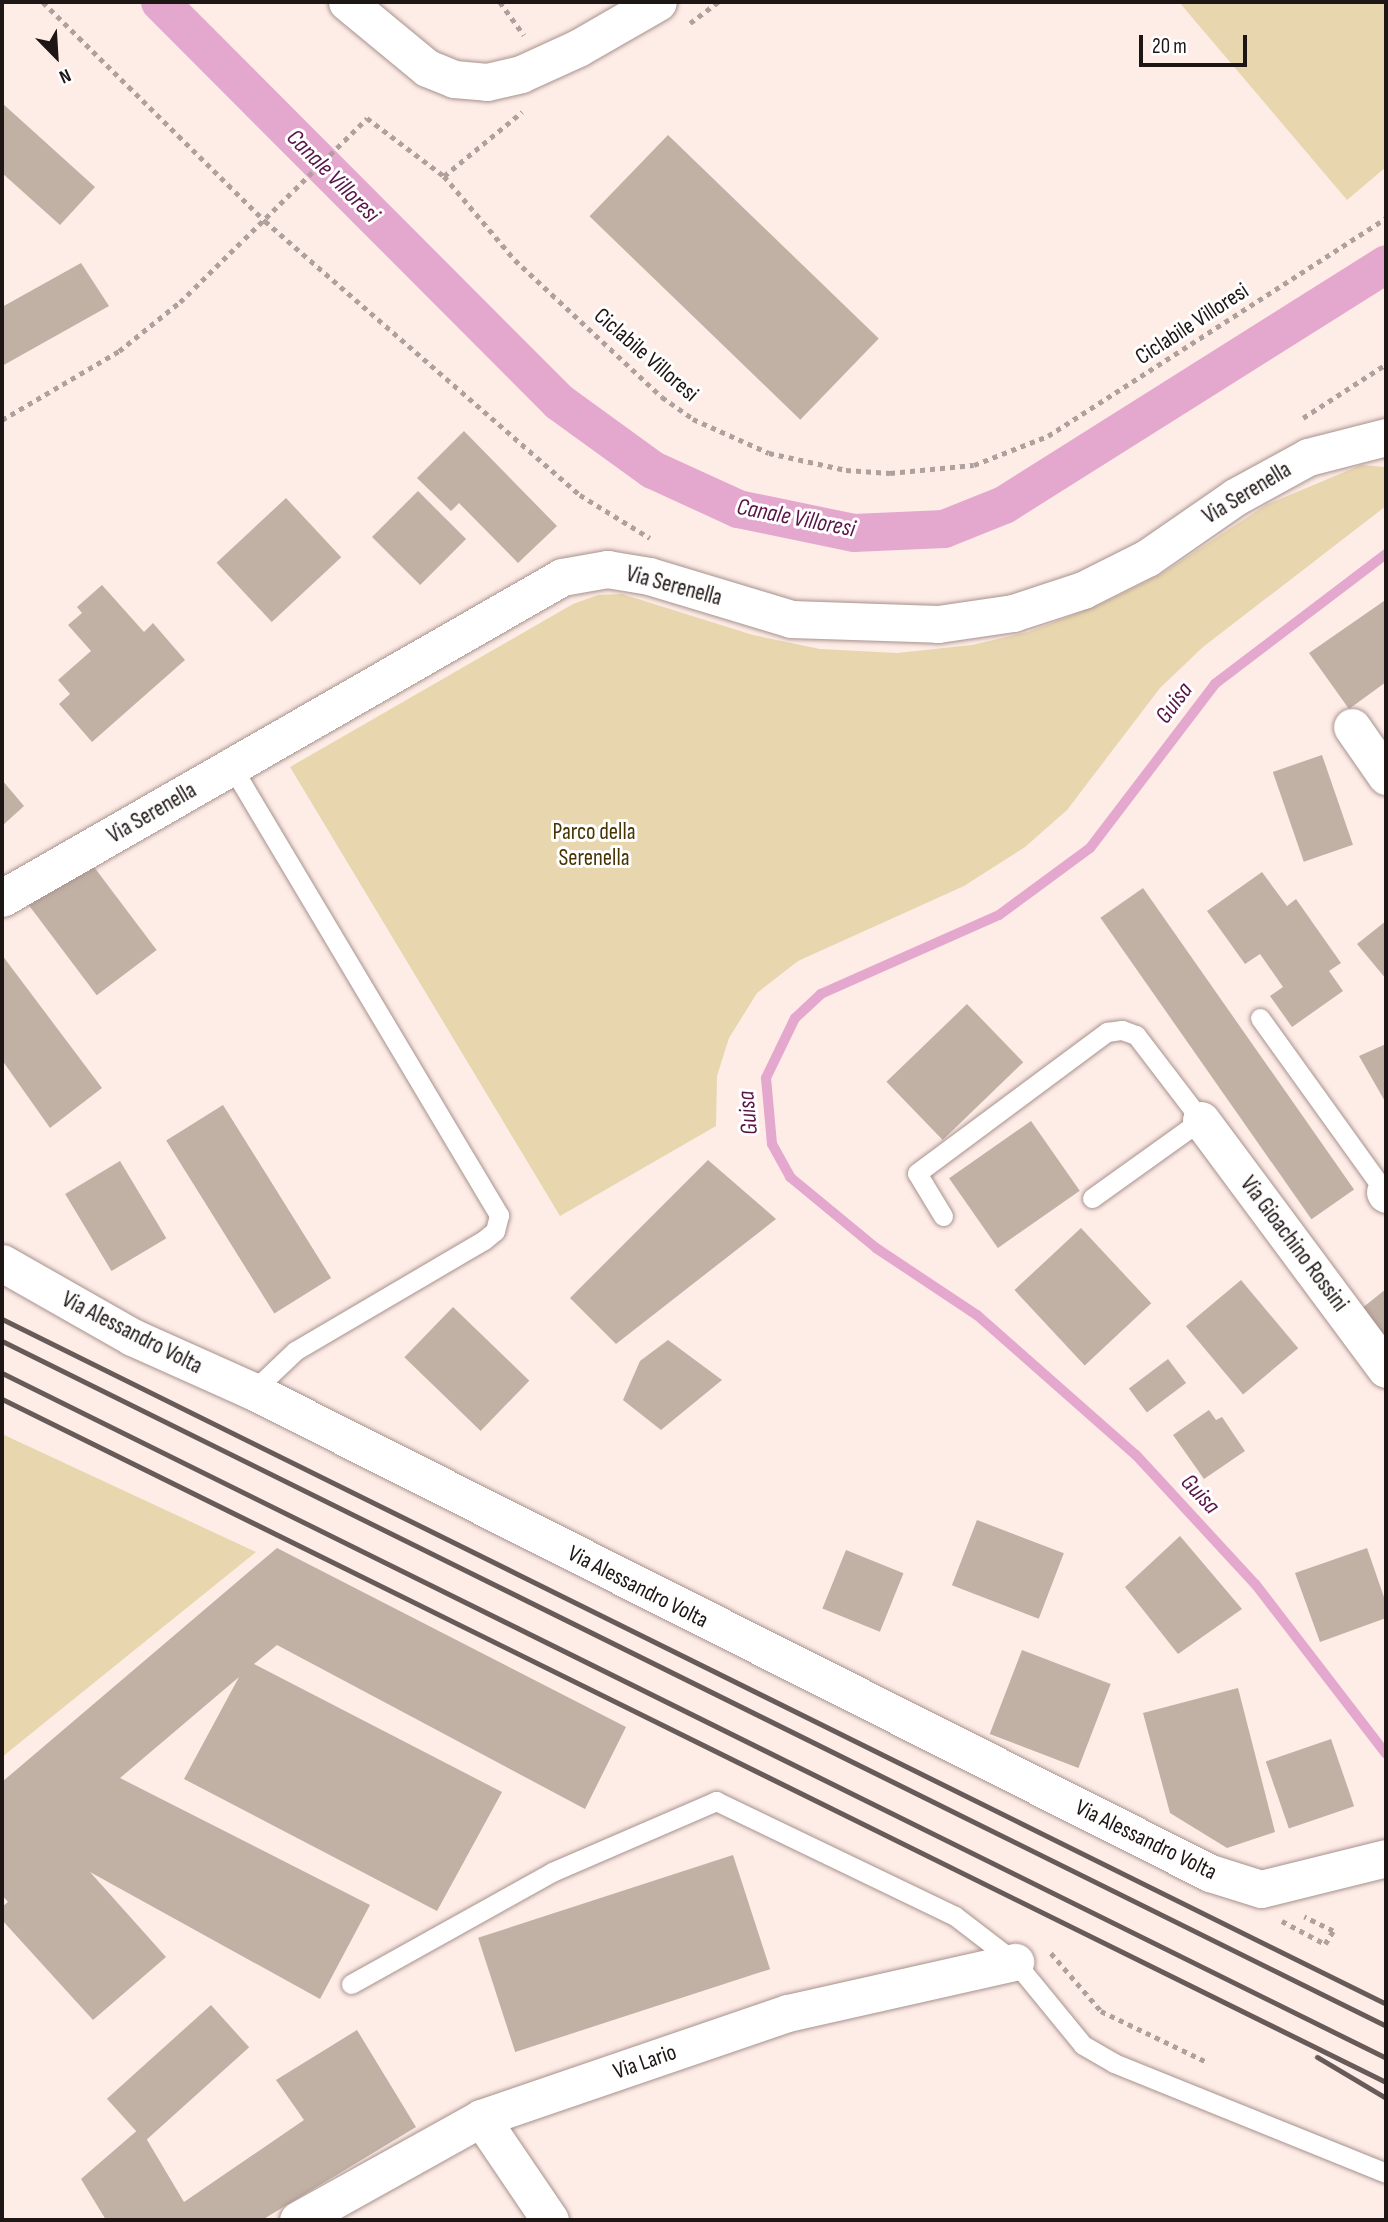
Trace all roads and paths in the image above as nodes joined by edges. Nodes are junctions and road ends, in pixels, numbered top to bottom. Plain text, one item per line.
1 (43, 2) edge
2 (347, 2) edge
3 (500, 2) edge
4 (658, 2) edge
5 (533, 47) dead end
6 (1386, 218) edge
7 (265, 220) junction
8 (1386, 364) edge
9 (2, 420) edge
10 (1294, 424) dead end
11 (1386, 438) edge
12 (660, 543) dead end
13 (1352, 727) dead end
14 (232, 767) junction
15 (1386, 776) edge
16 (2, 898) edge
17 (1260, 1018) dead end
18 (1201, 1120) junction
19 (1386, 1193) edge
20 (1092, 1198) dead end
21 (943, 1216) dead end
22 (2, 1262) edge
23 (1386, 1368) edge
24 (253, 1391) junction
25 (1386, 1858) edge
26 (1287, 1907) junction
27 (1015, 1962) junction
28 (351, 1984) dead end
29 (1101, 2011) dead end
30 (1209, 2063) dead end
31 (481, 2118) junction
32 (1386, 2173) edge
33 (298, 2220) edge
34 (550, 2220) edge

1 - 7 path
2 - 4 street
3 - 5 path
6 - 7 path, Ciclabile Villoresi
7 - 9 path, Ciclabile Villoresi
7 - 12 path
8 - 10 path
11 - 14 street, Via Serenella
13 - 15 street
14 - 16 street, Via Serenella
14 - 24 lane
17 - 19 lane
18 - 20 lane
18 - 21 lane
18 - 23 street, Via Gioachino Rossini
22 - 24 street, Via Alessandro Volta
24 - 26 street, Via Alessandro Volta
25 - 26 street, Via Alessandro Volta
26 - 26 path
27 - 28 lane
27 - 31 street, Via Lario
27 - 32 lane
29 - 30 path
31 - 33 street, Via Lario
31 - 34 street

